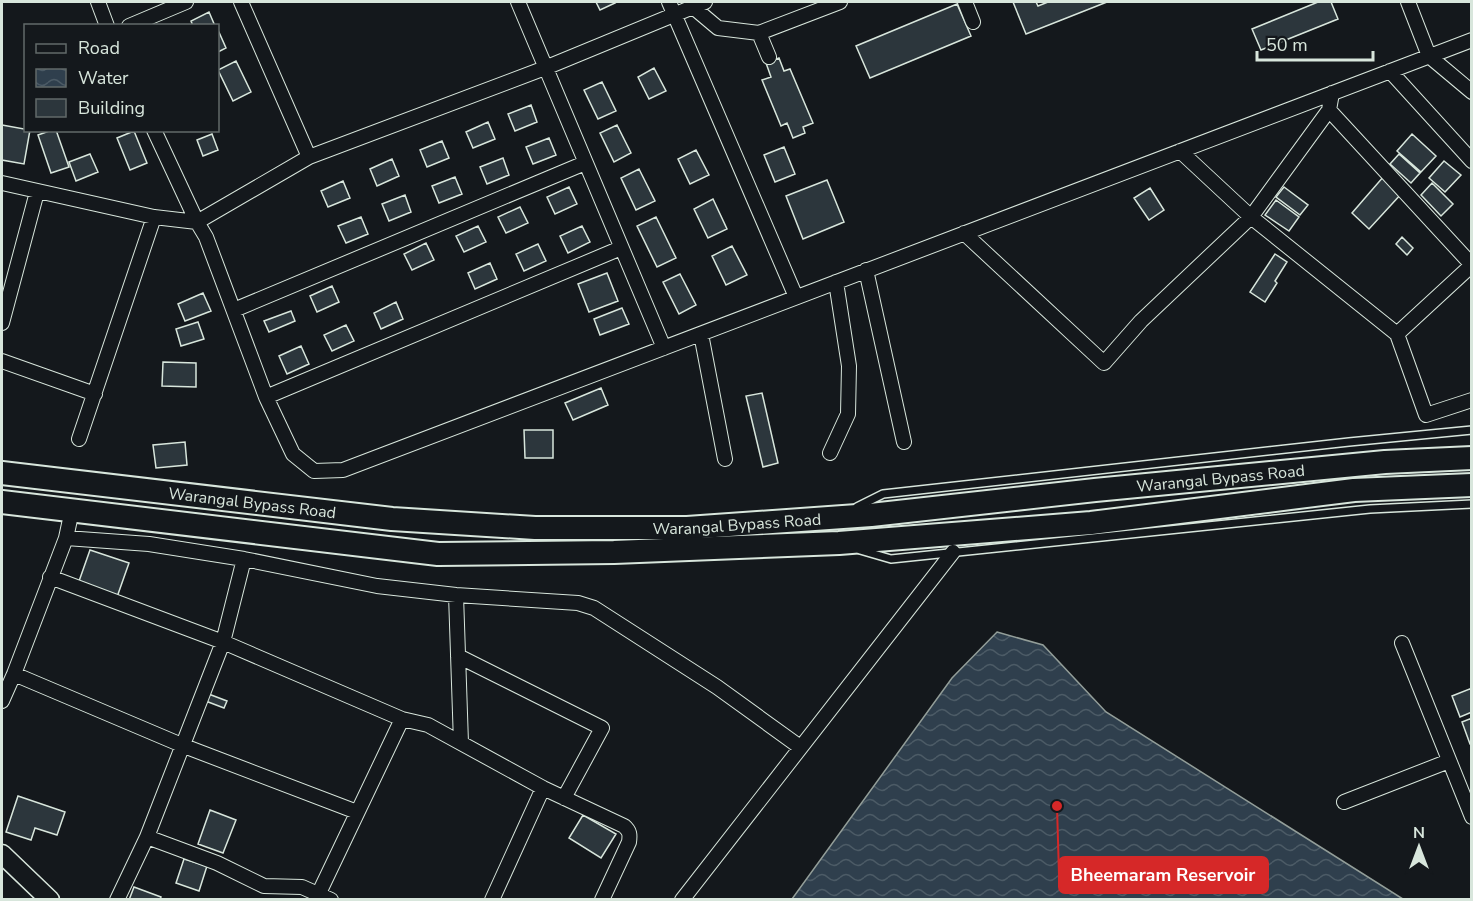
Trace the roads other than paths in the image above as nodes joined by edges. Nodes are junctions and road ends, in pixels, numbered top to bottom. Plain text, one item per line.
1 (98, 2) edge
2 (186, 2) edge
3 (242, 2) edge
4 (518, 2) edge
5 (669, 2) edge
6 (840, 2) edge
7 (965, 2) edge
8 (1408, 2) edge
9 (699, 4) edge
10 (674, 15) junction
11 (973, 22) dead end
12 (106, 24) edge
13 (134, 24) edge
14 (759, 33) junction
15 (1472, 40) edge
16 (1429, 56) junction
17 (769, 57) dead end
18 (545, 68) junction
19 (1390, 71) junction
20 (1472, 92) edge
21 (1332, 93) junction
22 (1329, 110) junction
23 (155, 132) edge
24 (1179, 151) junction
25 (309, 157) junction
26 (1472, 160) edge
27 (585, 163) junction
28 (2, 183) edge
29 (37, 192) junction
30 (154, 217) junction
31 (1251, 217) junction
32 (196, 222) junction
33 (964, 233) junction
34 (621, 248) junction
35 (1471, 265) edge
36 (866, 270) junction
37 (836, 282) junction
38 (796, 297) junction
39 (234, 310) junction
40 (2, 323) edge
41 (701, 334) junction
42 (1397, 334) junction
43 (664, 348) junction
44 (2, 361) edge
45 (95, 394) junction
46 (266, 397) junction
47 (1472, 400) edge
48 (1472, 430) edge
49 (79, 439) dead end
50 (904, 442) dead end
51 (830, 453) dead end
52 (1472, 458) edge
53 (725, 459) dead end
54 (2, 473) edge
55 (1472, 484) edge
56 (2, 502) edge
57 (1472, 504) edge
58 (72, 510) junction
59 (835, 518) junction
60 (66, 538) junction
61 (839, 543) junction
62 (953, 552) junction
63 (244, 558) junction
64 (50, 577) junction
65 (456, 595) junction
66 (223, 642) junction
67 (1402, 643) dead end
68 (458, 656) junction
69 (14, 674) junction
70 (2, 701) edge
71 (402, 719) junction
72 (460, 743) junction
73 (184, 746) junction
74 (801, 747) junction
75 (1449, 761) junction
76 (543, 788) junction
77 (564, 798) junction
78 (1344, 802) dead end
79 (357, 812) junction
80 (1472, 818) edge
81 (147, 837) junction
82 (2, 857) edge
83 (262, 893) edge
84 (41, 896) edge
85 (325, 896) edge
86 (117, 900) edge
87 (492, 900) edge
88 (602, 900) edge
89 (682, 900) edge

1 - 12 street
2 - 13 street
3 - 25 street
4 - 18 street
5 - 10 street
6 - 14 street
7 - 11 street
8 - 16 street
9 - 10 street
9 - 14 street
10 - 18 street
10 - 38 street
14 - 17 street
15 - 16 street
16 - 19 street
16 - 20 street
18 - 25 street
18 - 27 street
19 - 21 street
19 - 26 street
21 - 22 street
21 - 24 street
22 - 31 street
22 - 35 street
23 - 32 street
24 - 31 street
24 - 33 street
25 - 32 street
27 - 34 street
27 - 39 street
28 - 29 street
29 - 30 street
29 - 40 street
30 - 32 street
30 - 45 street
31 - 33 street
31 - 42 street
32 - 39 street
33 - 36 street
34 - 43 street
34 - 46 street
35 - 42 street
36 - 37 street
36 - 50 street
37 - 38 street
37 - 51 street
38 - 41 street
39 - 46 street
41 - 43 street
41 - 53 street
42 - 47 street
43 - 46 street
44 - 45 street
45 - 49 street
48 - 59 lane
52 - 59 highway, Warangal Bypass Road
54 - 59 highway, Warangal Bypass Road
55 - 61 highway, Warangal Bypass Road
56 - 58 highway, Warangal Bypass Road
57 - 62 lane
58 - 60 street
58 - 61 highway, Warangal Bypass Road
60 - 63 street
60 - 64 street
61 - 62 lane
62 - 74 street
63 - 65 street
63 - 66 street
64 - 66 street
64 - 69 street
65 - 68 street
65 - 74 street
66 - 71 street
66 - 73 street
67 - 75 street
68 - 72 street
68 - 77 street
69 - 70 street
69 - 73 street
71 - 72 street
71 - 79 street
72 - 76 street
73 - 79 street
73 - 81 street
74 - 89 street
75 - 78 street
75 - 80 street
76 - 77 street
76 - 87 street
77 - 88 street
79 - 85 street
81 - 83 street
81 - 86 street
82 - 84 street
83 - 85 street

